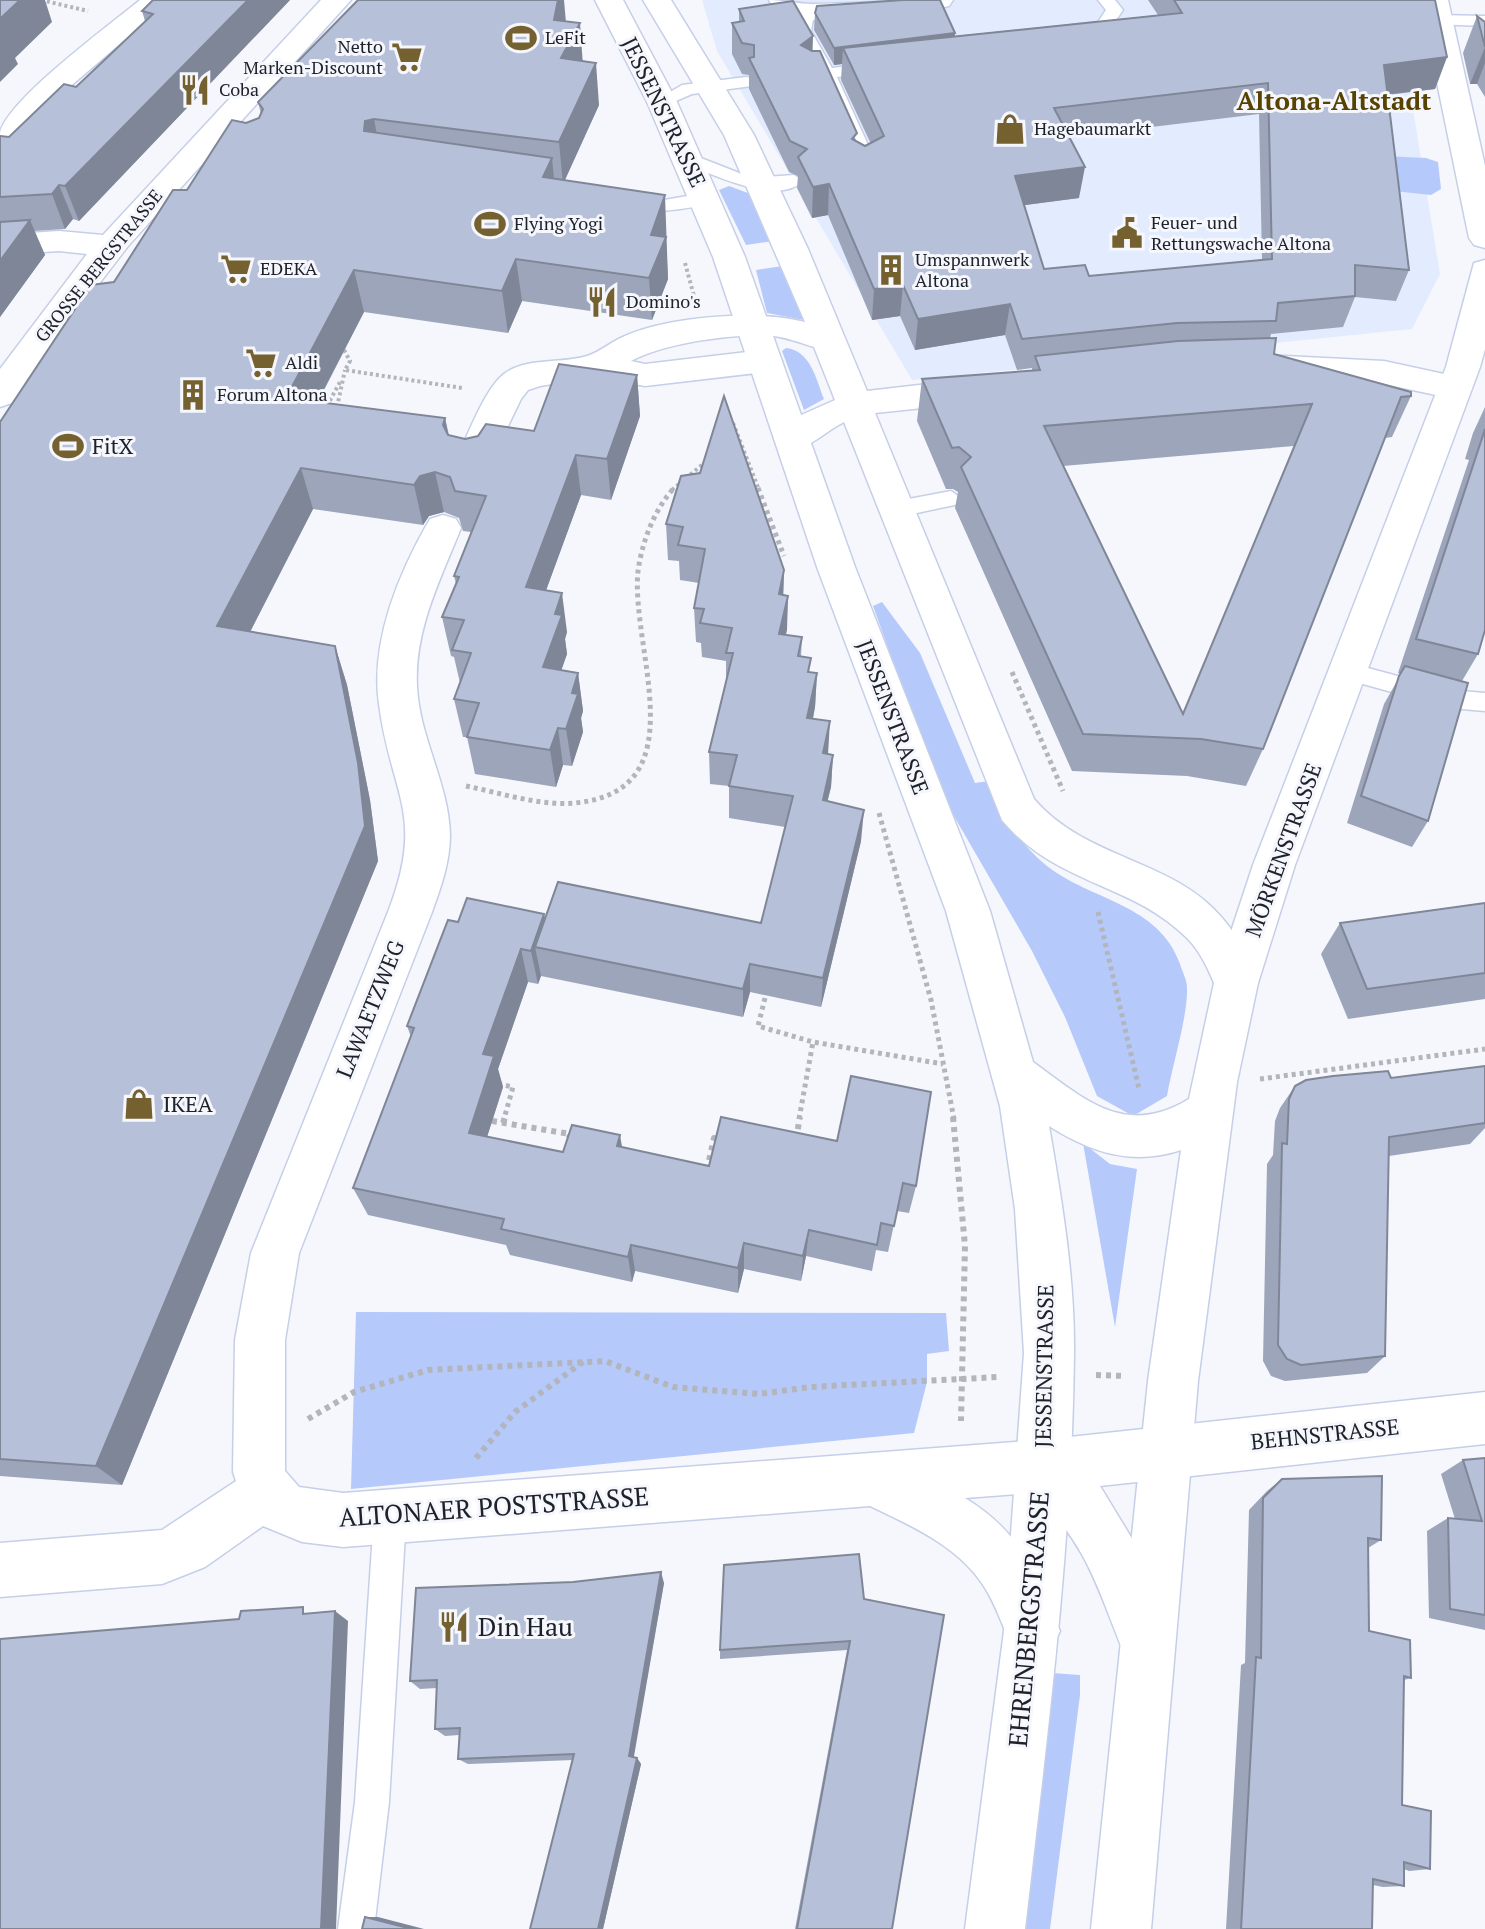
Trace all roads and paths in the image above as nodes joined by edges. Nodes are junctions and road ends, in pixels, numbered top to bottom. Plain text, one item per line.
1 (157, 0) edge
2 (337, 0) edge
3 (609, 0) edge
4 (657, 0) edge
5 (939, 0) edge
6 (1106, 0) edge
7 (791, 6) edge
8 (1436, 10) edge
9 (1485, 21) edge
10 (1060, 31) edge
11 (901, 65) edge
12 (820, 74) junction
13 (746, 82) edge
14 (711, 85) junction
15 (662, 102) junction
16 (10, 126) edge
17 (0, 155) edge
18 (688, 158) junction
19 (866, 170) edge
20 (1478, 173) edge
21 (794, 181) edge
22 (763, 186) junction
23 (705, 199) junction
24 (617, 200) edge
25 (664, 206) junction
26 (1485, 238) edge
27 (0, 245) edge
28 (111, 246) junction
29 (1485, 270) edge
30 (62, 305) junction
31 (102, 312) edge
32 (753, 325) junction
33 (702, 330) junction
34 (828, 339) junction
35 (344, 350) edge
36 (765, 361) junction
37 (1227, 365) edge
38 (595, 366) junction
39 (712, 369) junction
40 (345, 370) junction
41 (340, 382) junction
42 (1012, 387) edge
43 (1455, 387) junction
44 (0, 395) edge
45 (506, 395) junction
46 (856, 405) junction
47 (337, 407) edge
48 (321, 417) edge
49 (792, 439) junction
50 (744, 450) junction
51 (734, 453) edge
52 (723, 455) edge
53 (472, 465) edge
54 (951, 499) edge
55 (898, 509) junction
56 (443, 528) edge
57 (789, 570) dead end
58 (1349, 672) junction
59 (1485, 702) edge
60 (424, 807) junction
61 (878, 809) dead end
62 (1236, 983) junction
63 (765, 998) edge
64 (813, 1042) junction
65 (1485, 1049) edge
66 (943, 1064) junction
67 (1015, 1075) junction
68 (493, 1083) edge
69 (1211, 1097) junction
70 (492, 1121) edge
71 (503, 1123) junction
72 (727, 1141) edge
73 (568, 1143) edge
74 (793, 1153) edge
75 (692, 1170) edge
76 (585, 1361) junction
77 (1048, 1373) junction
78 (964, 1379) junction
79 (1485, 1418) edge
80 (1165, 1451) junction
81 (1042, 1466) junction
82 (468, 1467) dead end
83 (262, 1470) junction
84 (958, 1472) junction
85 (872, 1478) junction
86 (390, 1517) junction
87 (0, 1570) edge
88 (1032, 1631) junction
89 (1146, 1640) junction
90 (356, 1929) edge
91 (995, 1929) edge
92 (1121, 1929) edge

1 - 16 street
2 - 28 street, GROSSE BERGSTRASSE
3 - 15 street, JESSENSTRASSE
4 - 14 street, JESSENSTRASSE
5 - 7 street
6 - 10 lane
7 - 12 lane
8 - 9 lane
8 - 20 street
11 - 12 lane
12 - 19 lane
13 - 14 lane
14 - 15 lane
14 - 22 street, JESSENSTRASSE
15 - 18 street, JESSENSTRASSE
16 - 17 street
18 - 22 lane
18 - 23 street, JESSENSTRASSE
20 - 26 street
21 - 22 lane
22 - 34 street, JESSENSTRASSE
23 - 25 lane
23 - 32 street, JESSENSTRASSE
24 - 25 lane
25 - 33 path
27 - 28 street
28 - 30 street, GROSSE BERGSTRASSE
29 - 43 street, MÖRKENSTRASSE
30 - 31 street
30 - 44 street, GROSSE BERGSTRASSE
32 - 33 street
32 - 34 street
32 - 36 street, JESSENSTRASSE
33 - 38 street
34 - 46 street, JESSENSTRASSE
35 - 40 path
36 - 39 street
36 - 49 street, JESSENSTRASSE
37 - 43 street
38 - 39 street
38 - 45 street
39 - 50 path
40 - 41 path
40 - 45 path
41 - 47 path
41 - 48 path
42 - 46 street
43 - 58 street, MÖRKENSTRASSE
45 - 53 street
46 - 49 street
46 - 55 street, JESSENSTRASSE
49 - 67 street, JESSENSTRASSE
50 - 51 path
50 - 57 path
52 - 60 path
54 - 55 lane
55 - 62 street, JESSENSTRASSE
56 - 60 street, LAWAETZWEG
58 - 59 lane
58 - 62 street, MÖRKENSTRASSE
60 - 83 street, LAWAETZWEG
61 - 66 path
62 - 69 street, MÖRKENSTRASSE
63 - 64 path
64 - 66 path
64 - 74 path
65 - 69 path
66 - 78 path
67 - 69 street
67 - 77 street, JESSENSTRASSE
68 - 71 path
69 - 80 street, MÖRKENSTRASSE
70 - 71 path
71 - 73 path
72 - 75 path
76 - 78 path
76 - 82 path
76 - 83 path
77 - 78 path
77 - 81 street, JESSENSTRASSE
78 - 84 path
79 - 80 street, BEHNSTRASSE
80 - 81 street, BEHNSTRASSE
80 - 89 street, EHRENBERGSTRASSE
81 - 84 street, ALTONAER POSTSTRASSE
81 - 88 street, EHRENBERGSTRASSE
81 - 89 street, EHRENBERGSTRASSE
83 - 86 street, ALTONAER POSTSTRASSE
83 - 87 street
84 - 85 street, ALTONAER POSTSTRASSE
85 - 86 street, ALTONAER POSTSTRASSE
85 - 88 street
86 - 90 lane
88 - 91 street, EHRENBERGSTRASSE
89 - 92 street, EHRENBERGSTRASSE

